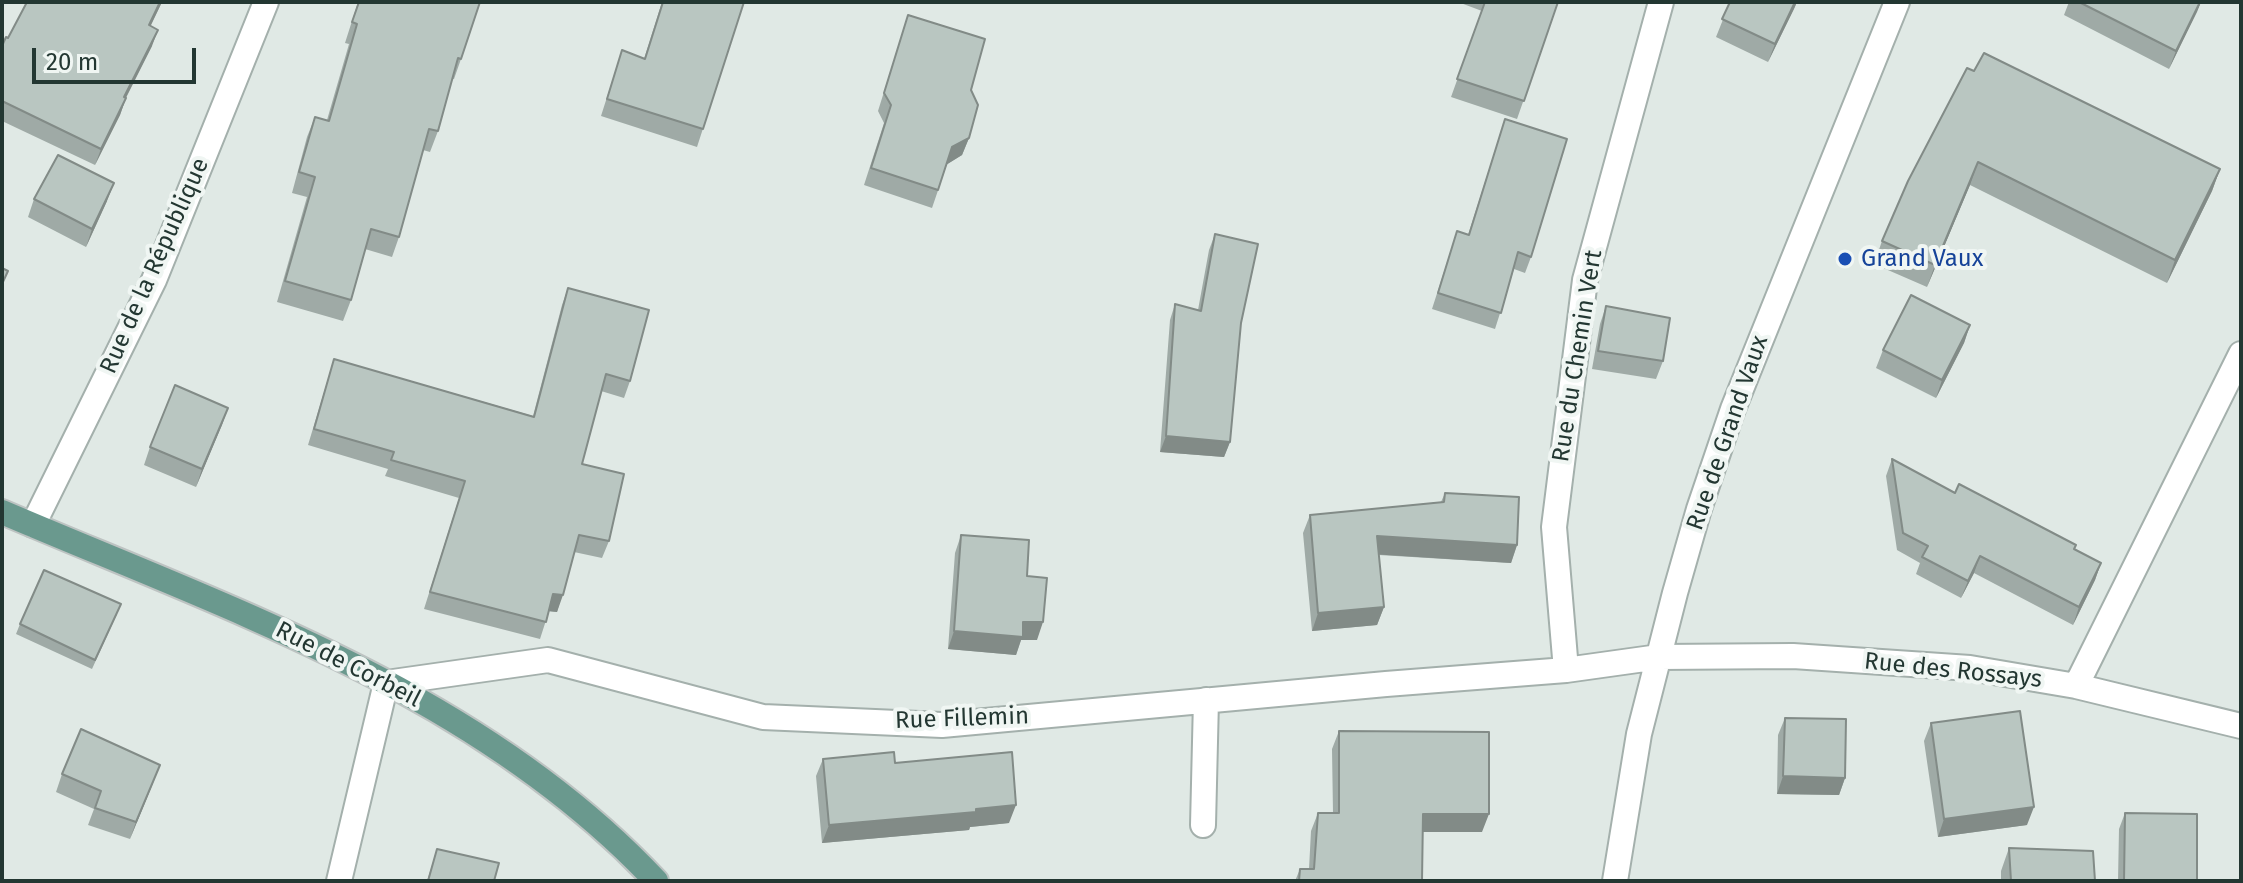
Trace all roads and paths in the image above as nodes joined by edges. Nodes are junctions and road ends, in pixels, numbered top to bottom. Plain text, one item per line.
1 (266, 2) edge
2 (1661, 2) edge
3 (1897, 2) edge
4 (2241, 354) edge
5 (2, 512) edge
6 (33, 525) junction
7 (1659, 657) junction
8 (1555, 671) junction
9 (386, 683) junction
10 (2076, 686) junction
11 (1206, 700) junction
12 (2241, 726) edge
13 (1203, 825) dead end
14 (339, 881) edge
15 (656, 881) edge
16 (1615, 881) edge

1 - 6 street, Rue de la République
2 - 8 street, Rue du Chemin Vert
3 - 7 street, Rue de Grand Vaux
4 - 10 street
5 - 6 main road, Rue de Corbeil
6 - 9 main road, Rue de Corbeil
7 - 8 street, Rue des Rossays
7 - 10 street, Rue des Rossays
7 - 16 street, Rue de Grand Vaux
8 - 11 street, Rue Fillemin
9 - 11 street, Rue Fillemin
9 - 14 street
9 - 15 main road, Rue de Corbeil
10 - 12 street, Rue des Rossays
11 - 13 street

